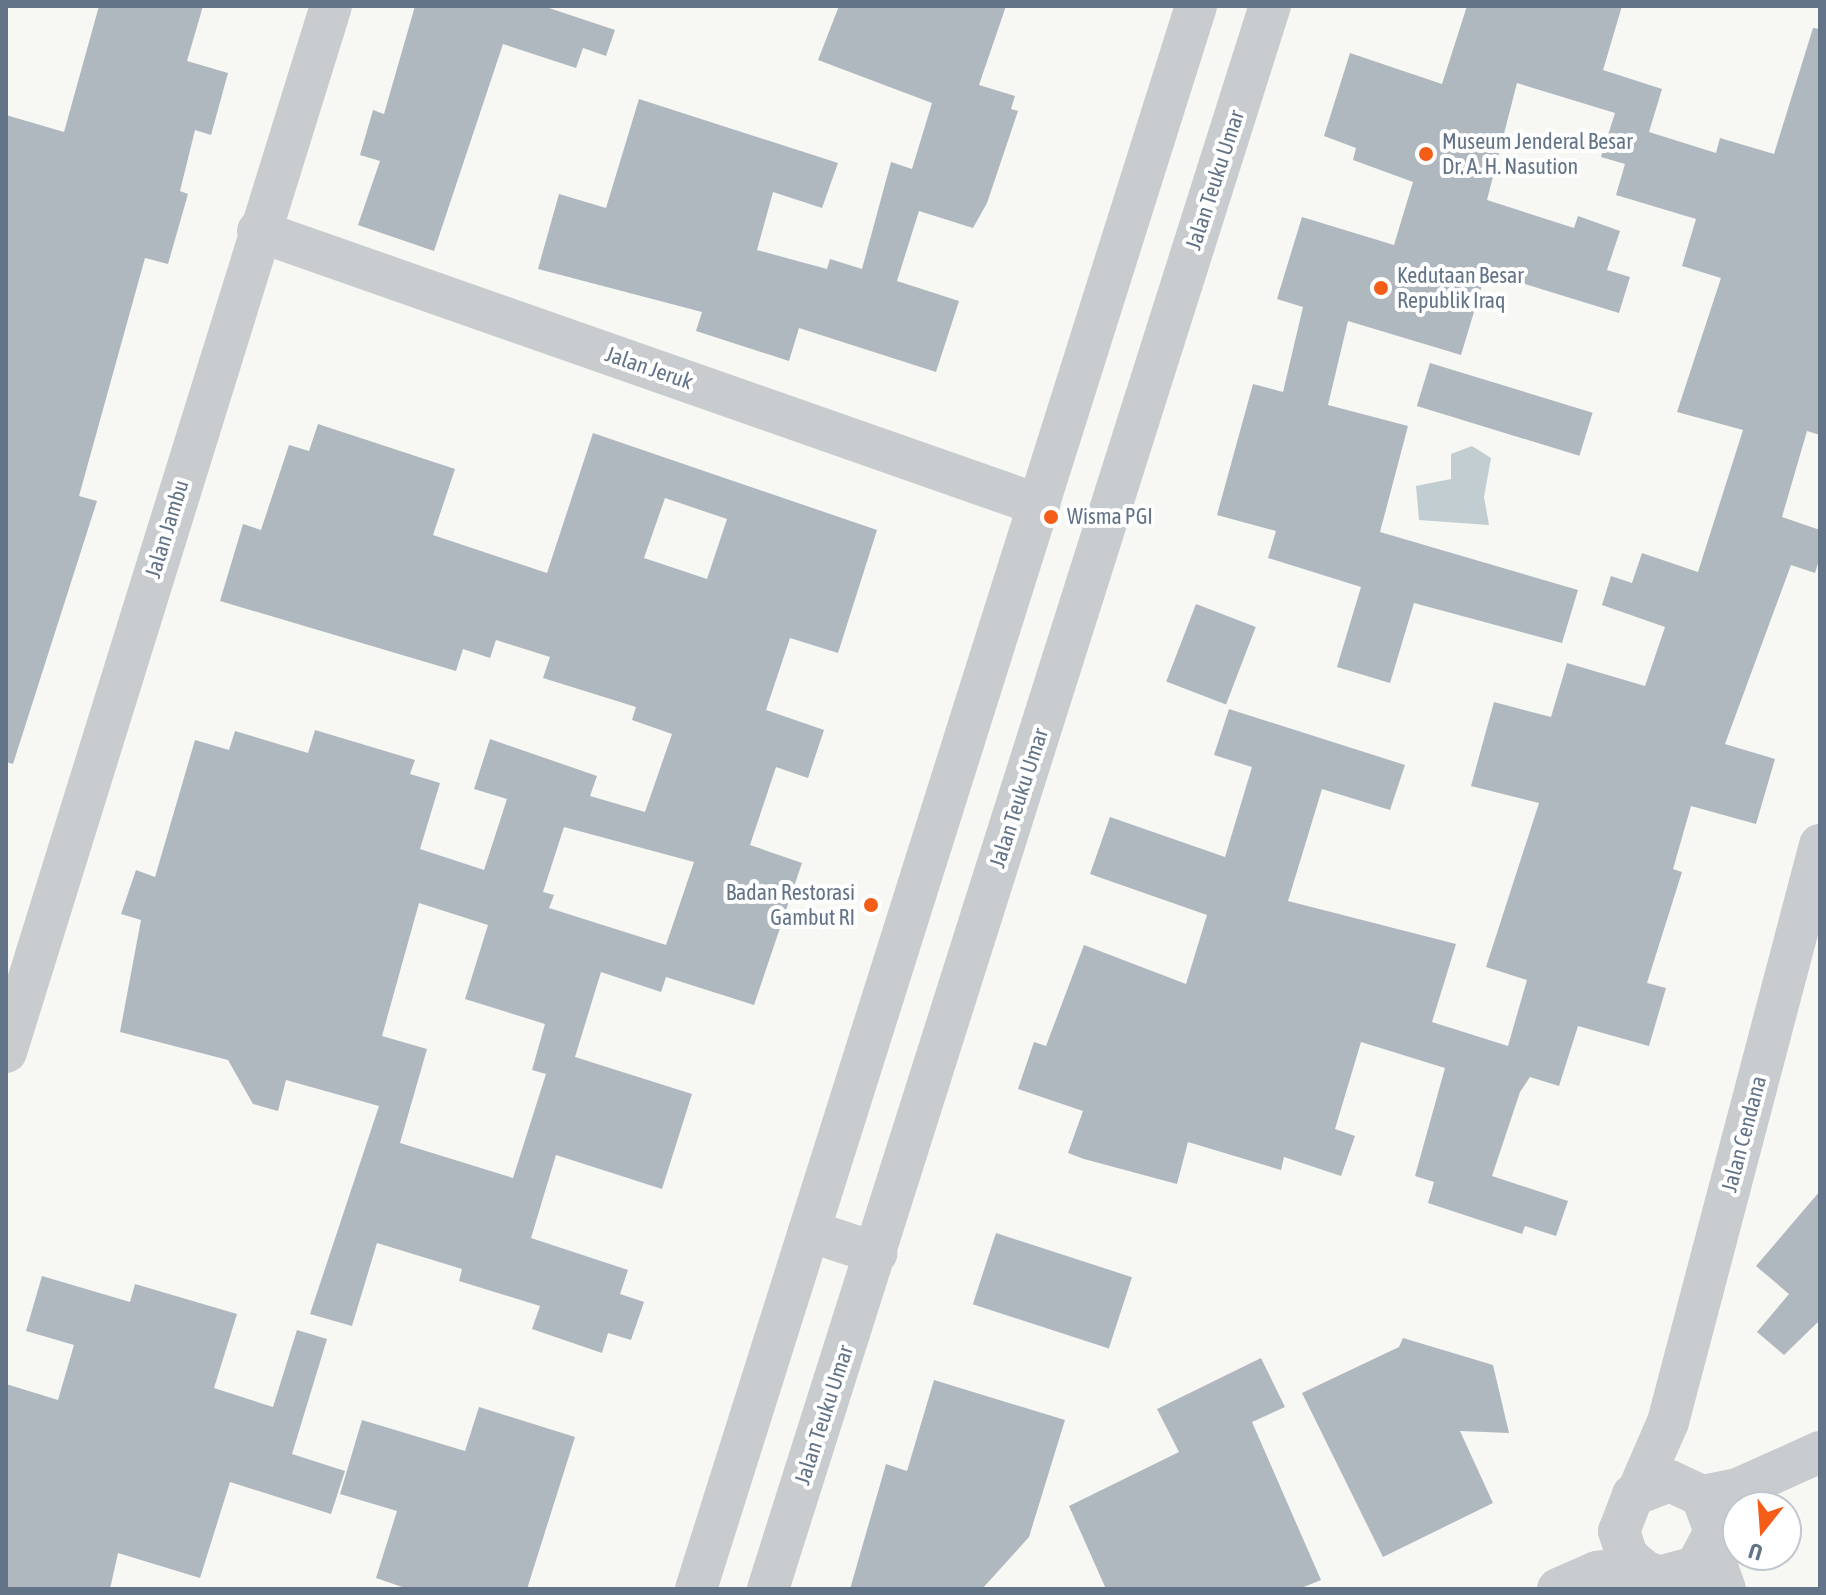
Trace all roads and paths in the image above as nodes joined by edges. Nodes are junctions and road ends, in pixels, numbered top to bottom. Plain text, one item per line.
1 (331, 6) edge
2 (1196, 6) edge
3 (1270, 6) edge
4 (258, 231) junction
5 (1039, 505) junction
6 (1014, 584) junction
7 (1080, 604) junction
8 (1820, 845) edge
9 (6, 1052) edge
10 (809, 1231) junction
11 (876, 1253) junction
12 (1668, 1422) junction
13 (1804, 1460) edge
14 (1638, 1491) junction
15 (1703, 1516) junction
16 (1619, 1531) junction
17 (1665, 1577) edge
18 (1564, 1586) edge
19 (696, 1589) edge
20 (768, 1589) edge
21 (1725, 1589) edge

1 - 4 street, Jalan Jambu
2 - 5 street
3 - 7 street, Jalan Teuku Umar
4 - 5 street, Jalan Jeruk
4 - 9 street, Jalan Jambu
5 - 6 street
6 - 7 street
6 - 10 street
7 - 11 street, Jalan Teuku Umar
8 - 12 street, Jalan Cendana
10 - 11 street
10 - 19 street
11 - 20 street, Jalan Teuku Umar
12 - 14 street, Jalan Cendana
12 - 15 street, Jalan Cendana
13 - 15 street
14 - 15 street
14 - 16 street
15 - 17 street
15 - 21 street, Jalan Cendana
16 - 17 street
16 - 18 street
17 - 18 street

